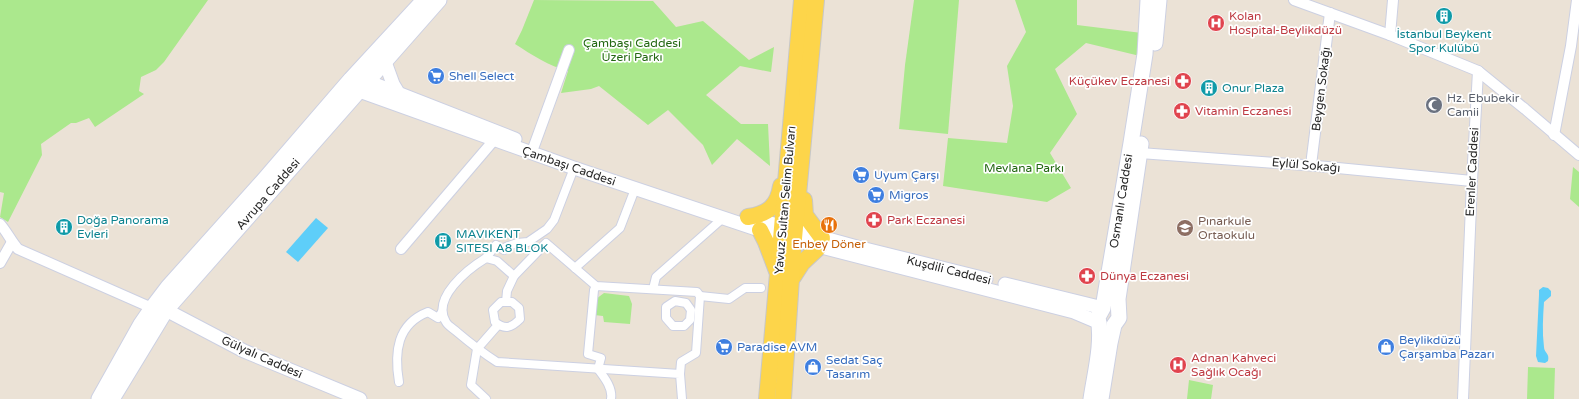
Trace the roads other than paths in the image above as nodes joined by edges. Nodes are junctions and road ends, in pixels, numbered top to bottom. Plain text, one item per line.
1 (424, 0) edge
2 (439, 0) edge
3 (802, 0) edge
4 (816, 0) edge
5 (1148, 0) edge
6 (1159, 0) edge
7 (1294, 0) edge
8 (1393, 0) edge
9 (1577, 0) edge
10 (1330, 13) junction
11 (1390, 35) junction
12 (1571, 46) junction
13 (569, 50) dead end
14 (1579, 55) edge
15 (384, 62) junction
16 (1478, 71) junction
17 (359, 84) junction
18 (400, 94) junction
19 (1554, 135) junction
20 (494, 140) junction
21 (534, 146) junction
22 (1140, 153) junction
23 (1579, 155) edge
24 (1311, 165) junction
25 (574, 168) junction
26 (793, 175) junction
27 (1472, 182) junction
28 (635, 189) junction
29 (748, 217) junction
30 (723, 218) junction
31 (0, 224) edge
32 (760, 230) junction
33 (789, 233) junction
34 (12, 242) junction
35 (821, 242) junction
36 (401, 249) dead end
37 (486, 258) junction
38 (884, 259) junction
39 (0, 263) edge
40 (575, 268) junction
41 (514, 276) junction
42 (785, 278) junction
43 (596, 286) junction
44 (761, 288) dead end
45 (653, 289) junction
46 (680, 292) junction
47 (700, 296) junction
48 (680, 301) dead end
49 (506, 302) junction
50 (1103, 308) junction
51 (159, 309) junction
52 (442, 312) junction
53 (1111, 320) junction
54 (498, 325) junction
55 (477, 349) junction
56 (598, 369) junction
57 (680, 374) junction
58 (399, 382) dead end
59 (99, 399) edge
60 (112, 399) edge
61 (360, 399) edge
62 (486, 399) edge
63 (611, 399) edge
64 (682, 399) edge
65 (767, 399) edge
66 (783, 399) edge
67 (1090, 399) edge
68 (1101, 399) edge
69 (1463, 399) edge

1 - 17 main road, Avrupa Caddesi
2 - 15 main road, Avrupa Caddesi
3 - 26 main road, Yavuz Sultan Selim Bulvarı
4 - 26 main road, Yavuz Sultan Selim Bulvarı
5 - 50 main road, Osmanlı Caddesi
6 - 22 main road, Osmanlı Caddesi
7 - 10 street
8 - 11 street
9 - 12 street
10 - 11 street
10 - 24 street, Beygen Sokağı
11 - 16 street
12 - 14 street
12 - 19 street
13 - 21 street
15 - 17 main road, Avrupa Caddesi
15 - 18 street
16 - 19 street
16 - 27 street, Erenler Caddesi
17 - 18 street, Çambaşı Caddesi
17 - 20 street, Çambaşı Caddesi
17 - 51 main road, Avrupa Caddesi
18 - 21 street, Çambaşı Caddesi
19 - 23 street
20 - 25 street, Çambaşı Caddesi
20 - 36 street
21 - 29 street, Çambaşı Caddesi
22 - 24 street, Eylül Sokağı
22 - 53 main road, Osmanlı Caddesi
24 - 27 street, Eylül Sokağı
25 - 28 street, Çambaşı Caddesi
25 - 37 street
26 - 29 main road
26 - 33 main road, Yavuz Sultan Selim Bulvarı
26 - 35 main road
27 - 69 street, Erenler Caddesi
28 - 30 street, Çambaşı Caddesi
28 - 40 street
29 - 33 street, Çambaşı Caddesi
30 - 32 street, Çambaşı Caddesi
30 - 45 street
31 - 34 street
32 - 33 street, Çambaşı Caddesi
32 - 42 main road
33 - 35 street, Kuşdili Caddesi
33 - 42 main road, Yavuz Sultan Selim Bulvarı
34 - 39 street
34 - 51 street
35 - 38 street, Kuşdili Caddesi
35 - 42 main road
37 - 41 street
37 - 52 street
38 - 50 street, Kuşdili Caddesi
38 - 53 street, Kuşdili Caddesi
40 - 41 street
40 - 43 street
41 - 49 street
42 - 65 main road, Yavuz Sultan Selim Bulvarı
42 - 66 main road, Yavuz Sultan Selim Bulvarı
43 - 45 street
43 - 56 street
44 - 47 street
45 - 46 street
46 - 47 street
46 - 48 street
47 - 57 street
49 - 54 street
49 - 54 street
50 - 53 main road
51 - 59 main road, Avrupa Caddesi
51 - 60 main road, Avrupa Caddesi
51 - 61 street, Gülyalı Caddesi
52 - 55 street
52 - 58 street
53 - 67 main road, Osmanlı Caddesi
53 - 68 main road, Osmanlı Caddesi
54 - 55 street
55 - 56 street
55 - 62 street
56 - 57 street
56 - 63 street
57 - 64 street

